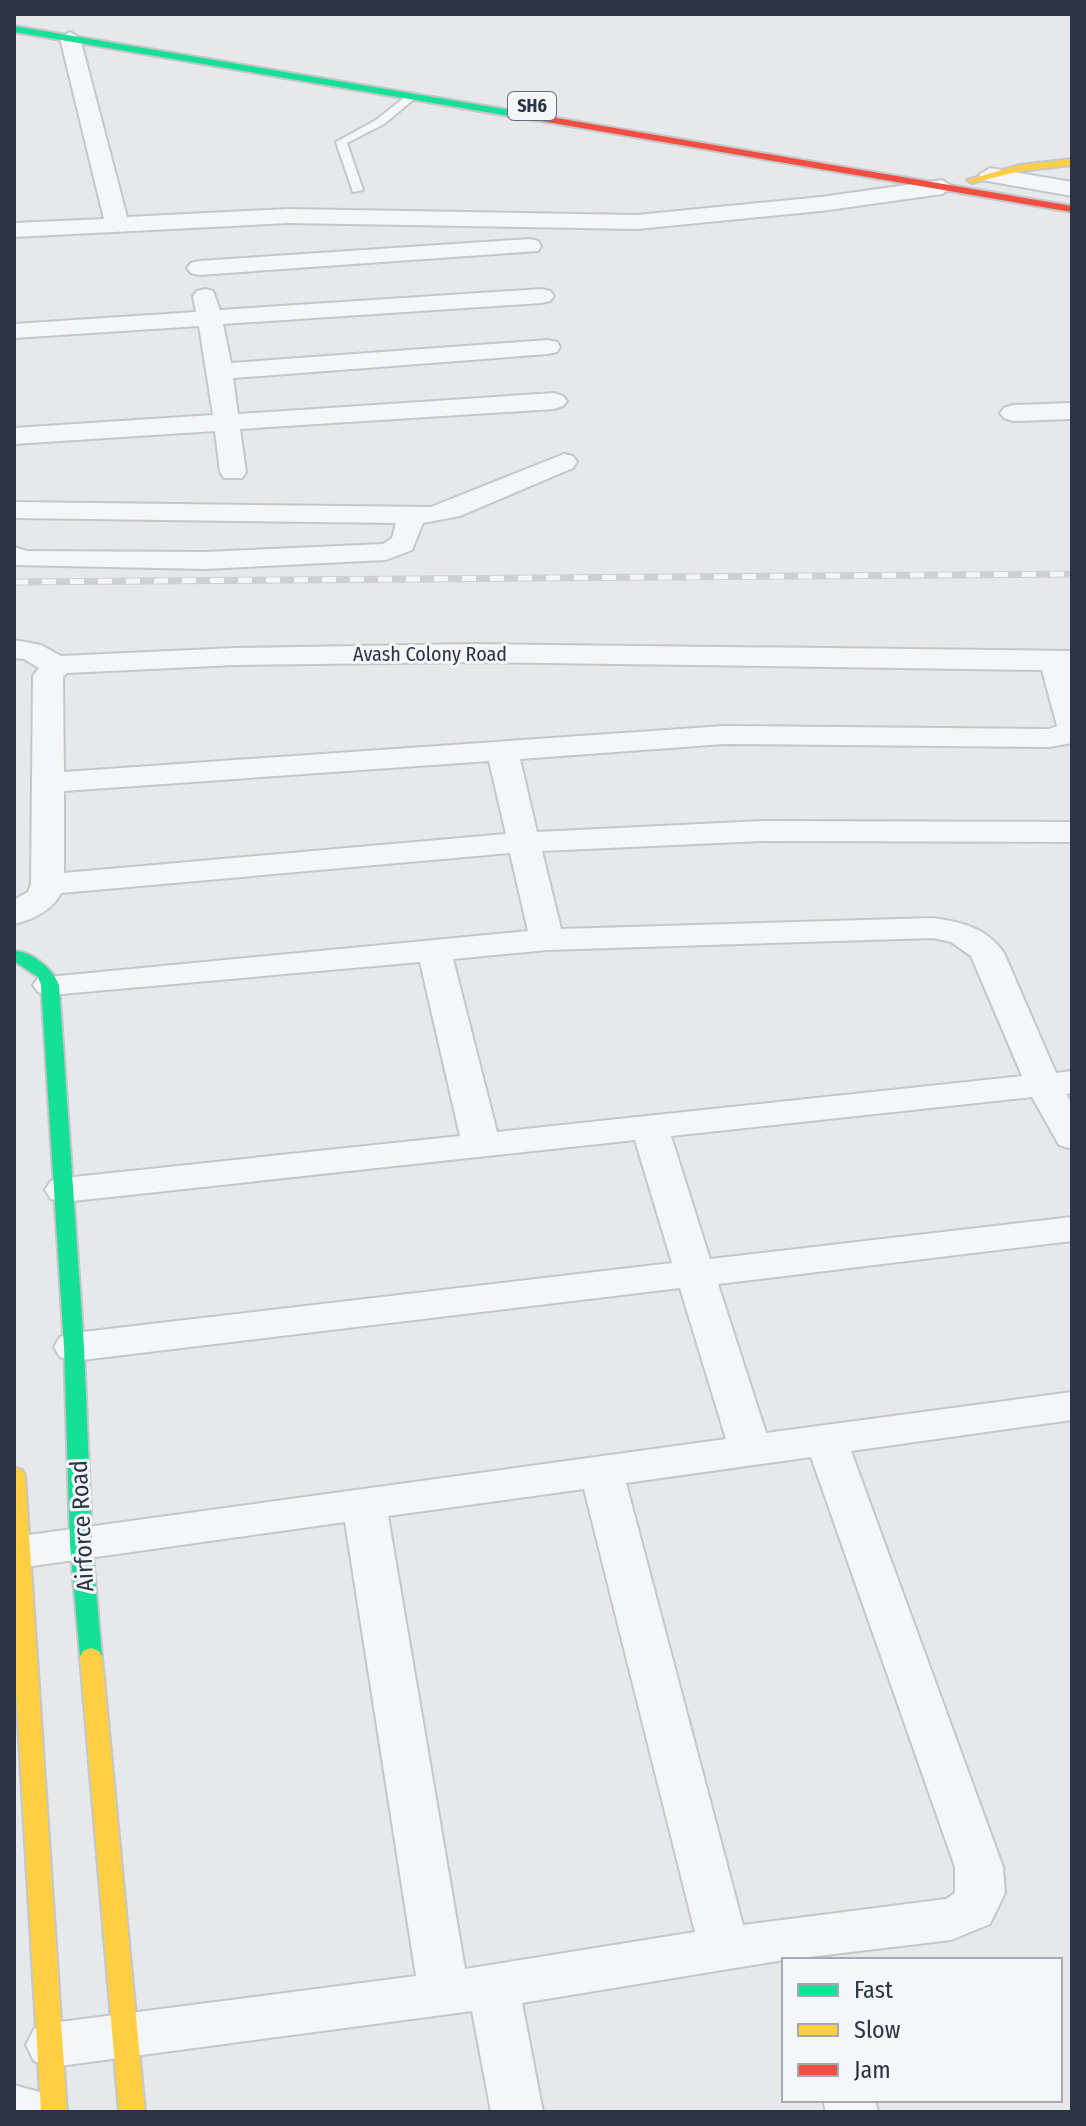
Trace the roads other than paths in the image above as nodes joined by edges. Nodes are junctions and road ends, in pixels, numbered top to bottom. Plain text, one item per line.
1 (14, 20) edge
2 (14, 29) edge
3 (70, 38) junction
4 (414, 95) junction
5 (1072, 162) edge
6 (985, 184) junction
7 (942, 187) junction
8 (1072, 189) edge
9 (357, 190) dead end
10 (1072, 197) edge
11 (1047, 199) junction
12 (1072, 209) edge
13 (1072, 217) edge
14 (188, 219) junction
15 (117, 224) junction
16 (14, 230) edge
17 (530, 246) dead end
18 (199, 268) junction
19 (542, 296) dead end
20 (209, 318) junction
21 (14, 331) edge
22 (548, 347) dead end
23 (220, 371) junction
24 (554, 401) dead end
25 (1072, 411) edge
26 (1013, 413) dead end
27 (228, 423) junction
28 (14, 436) edge
29 (564, 462) dead end
30 (233, 472) dead end
31 (21, 511) edge
32 (411, 516) junction
33 (14, 536) edge
34 (14, 555) edge
35 (14, 649) edge
36 (1063, 660) edge
37 (57, 666) junction
38 (502, 750) junction
39 (47, 783) junction
40 (1072, 832) edge
41 (525, 842) junction
42 (48, 884) junction
43 (547, 940) junction
44 (15, 942) edge
45 (434, 950) junction
46 (50, 985) junction
47 (1058, 1084) edge
48 (649, 1126) junction
49 (1072, 1137) edge
50 (481, 1144) junction
51 (64, 1190) junction
52 (1072, 1229) edge
53 (697, 1274) junction
54 (74, 1347) junction
55 (1072, 1406) edge
56 (826, 1441) junction
57 (751, 1452) junction
58 (601, 1470) junction
59 (14, 1475) edge
60 (364, 1504) junction
61 (81, 1544) junction
62 (18, 1552) junction
63 (19, 1628) edge
64 (724, 1948) junction
65 (808, 1949) edge
66 (493, 1986) junction
67 (444, 1994) junction
68 (126, 2035) junction
69 (52, 2045) junction
70 (14, 2108) edge
71 (35, 2112) edge
72 (54, 2112) edge
73 (132, 2112) edge
74 (517, 2112) edge

1 - 6 main road, SH6
2 - 3 main road, SH6
3 - 4 main road, SH6
3 - 15 street
4 - 7 main road, SH6
4 - 9 lane
5 - 6 main road
6 - 7 main road, SH6
6 - 8 street
6 - 11 main road, SH6
6 - 11 main road, SH6
6 - 13 street
7 - 14 street
10 - 11 main road, SH6
11 - 12 main road, SH6
14 - 15 street
14 - 18 street
15 - 16 street
17 - 18 street
18 - 20 street
19 - 20 street
20 - 21 street
20 - 23 street
22 - 23 street
23 - 27 street
24 - 27 street
25 - 26 street
27 - 28 street
27 - 30 street
29 - 32 street
31 - 32 street
31 - 33 street
32 - 34 street
35 - 37 street
36 - 37 street, Avash Colony Road
36 - 38 street
37 - 39 street
38 - 39 street
38 - 41 street
39 - 42 street
40 - 41 street
41 - 42 street
41 - 43 street
42 - 44 street
43 - 45 street
43 - 47 street
44 - 46 main road
45 - 46 street
45 - 50 street
46 - 51 main road, Airforce Road
47 - 48 street
47 - 49 street
48 - 50 street
48 - 53 street
50 - 51 street
51 - 54 main road, Airforce Road
52 - 53 street
53 - 54 street
53 - 57 street
54 - 61 main road, Airforce Road
55 - 56 street
56 - 57 street
56 - 65 street
57 - 58 street
58 - 60 street
58 - 64 street
59 - 62 main road
60 - 61 street
60 - 67 street
61 - 62 street
61 - 68 main road, Airforce Road
62 - 63 main road
63 - 69 main road
64 - 65 street
64 - 66 street
66 - 67 street
66 - 74 street
67 - 68 street
68 - 69 street
68 - 73 main road, Airforce Road
69 - 72 main road
70 - 71 street

